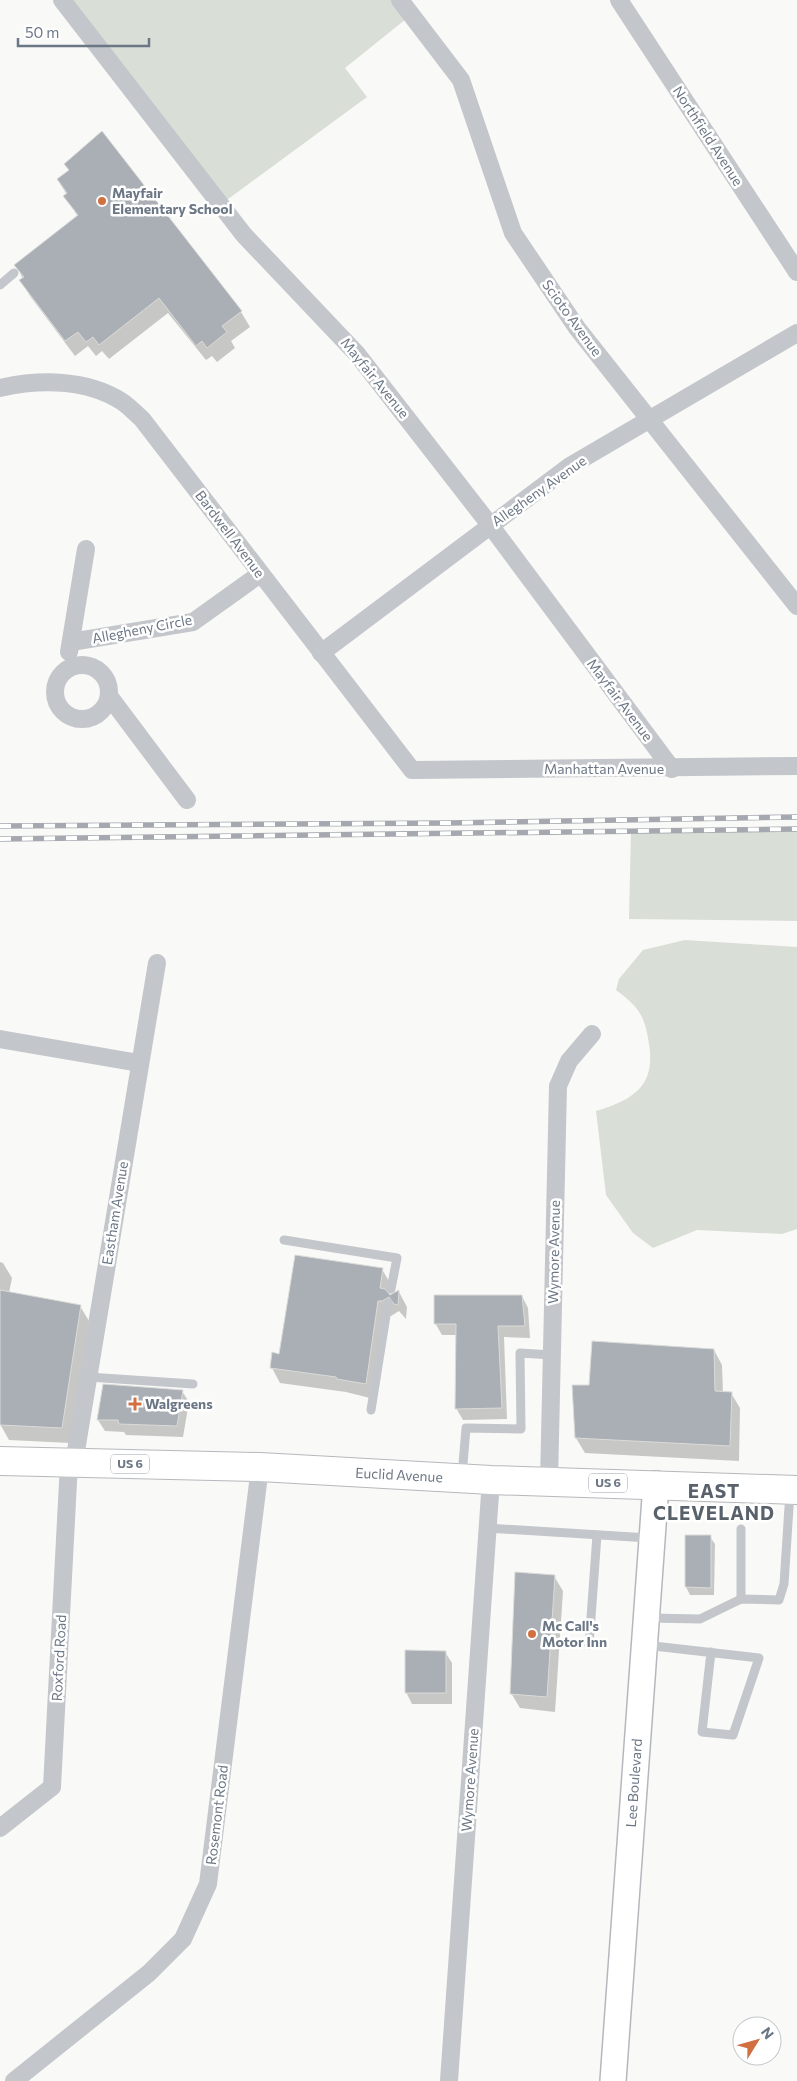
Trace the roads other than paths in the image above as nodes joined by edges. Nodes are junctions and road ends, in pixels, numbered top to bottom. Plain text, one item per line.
1 (62, 0) edge
2 (400, 0) edge
3 (619, 0) edge
4 (797, 272) edge
5 (14, 273) dead end
6 (0, 285) edge
7 (797, 333) edge
8 (0, 388) edge
9 (651, 420) junction
10 (490, 526) junction
11 (86, 550) dead end
12 (260, 574) junction
13 (797, 606) edge
14 (71, 642) junction
15 (321, 653) junction
16 (66, 669) junction
17 (109, 696) junction
18 (797, 766) edge
19 (672, 769) junction
20 (412, 770) joint
21 (187, 800) dead end
22 (157, 963) dead end
23 (592, 1034) dead end
24 (0, 1039) edge
25 (139, 1063) junction
26 (284, 1240) dead end
27 (391, 1289) dead end
28 (388, 1303) dead end
29 (552, 1356) junction
30 (88, 1378) junction
31 (193, 1384) dead end
32 (371, 1410) dead end
33 (0, 1461) edge
34 (72, 1463) junction
35 (260, 1467) junction
36 (462, 1478) junction
37 (491, 1480) junction
38 (549, 1481) junction
39 (656, 1484) junction
40 (793, 1490) edge
41 (487, 1528) junction
42 (741, 1529) dead end
43 (598, 1535) junction
44 (652, 1538) junction
45 (741, 1599) junction
46 (646, 1618) junction
47 (589, 1645) dead end
48 (644, 1645) junction
49 (711, 1652) junction
50 (0, 1828) edge
51 (14, 2081) edge
52 (449, 2081) edge
53 (613, 2081) edge

1 - 10 street, Mayfair Avenue
2 - 9 street, Scioto Avenue
3 - 4 street, Northfield Avenue
5 - 6 lane
7 - 9 street, Allegheny Avenue
8 - 12 street, Bardwell Avenue
9 - 10 street, Allegheny Avenue
9 - 13 street, Scioto Avenue
10 - 15 street, Allegheny Avenue
10 - 19 street, Mayfair Avenue
11 - 14 street, Allegheny Circle
12 - 14 street, Allegheny Circle
12 - 15 street, Bardwell Avenue
14 - 16 street, Allegheny Circle
15 - 20 street, Bardwell Avenue
16 - 17 street, Allegheny Circle
16 - 17 street, Allegheny Circle
17 - 21 street, Allegheny Circle
18 - 19 street, Manhattan Avenue
19 - 20 street, Manhattan Avenue
22 - 25 street, Eastham Avenue
23 - 29 street, Wymore Avenue
24 - 25 street
25 - 30 street, Eastham Avenue
26 - 27 lane
28 - 32 lane
29 - 36 lane
29 - 38 street, Wymore Avenue
30 - 31 lane
30 - 34 street, Eastham Avenue
33 - 34 main road, Euclid Avenue / US 6
34 - 35 main road, Euclid Avenue / US 6
34 - 50 street, Roxford Road
35 - 36 main road, Euclid Avenue / US 6
35 - 51 street, Rosemont Road
36 - 37 main road, Euclid Avenue / US 6
37 - 38 main road, Euclid Avenue / US 6
37 - 41 street, Wymore Avenue
38 - 39 main road, Euclid Avenue / US 6
39 - 40 main road, Euclid Avenue / US 6
39 - 44 street, Lee Boulevard
40 - 45 lane
41 - 43 lane
41 - 52 street, Wymore Avenue
42 - 45 lane
43 - 44 lane
43 - 47 lane
44 - 46 street, Lee Boulevard
45 - 46 lane
46 - 48 street, Lee Boulevard
48 - 49 lane
48 - 53 street, Lee Boulevard
49 - 49 lane

